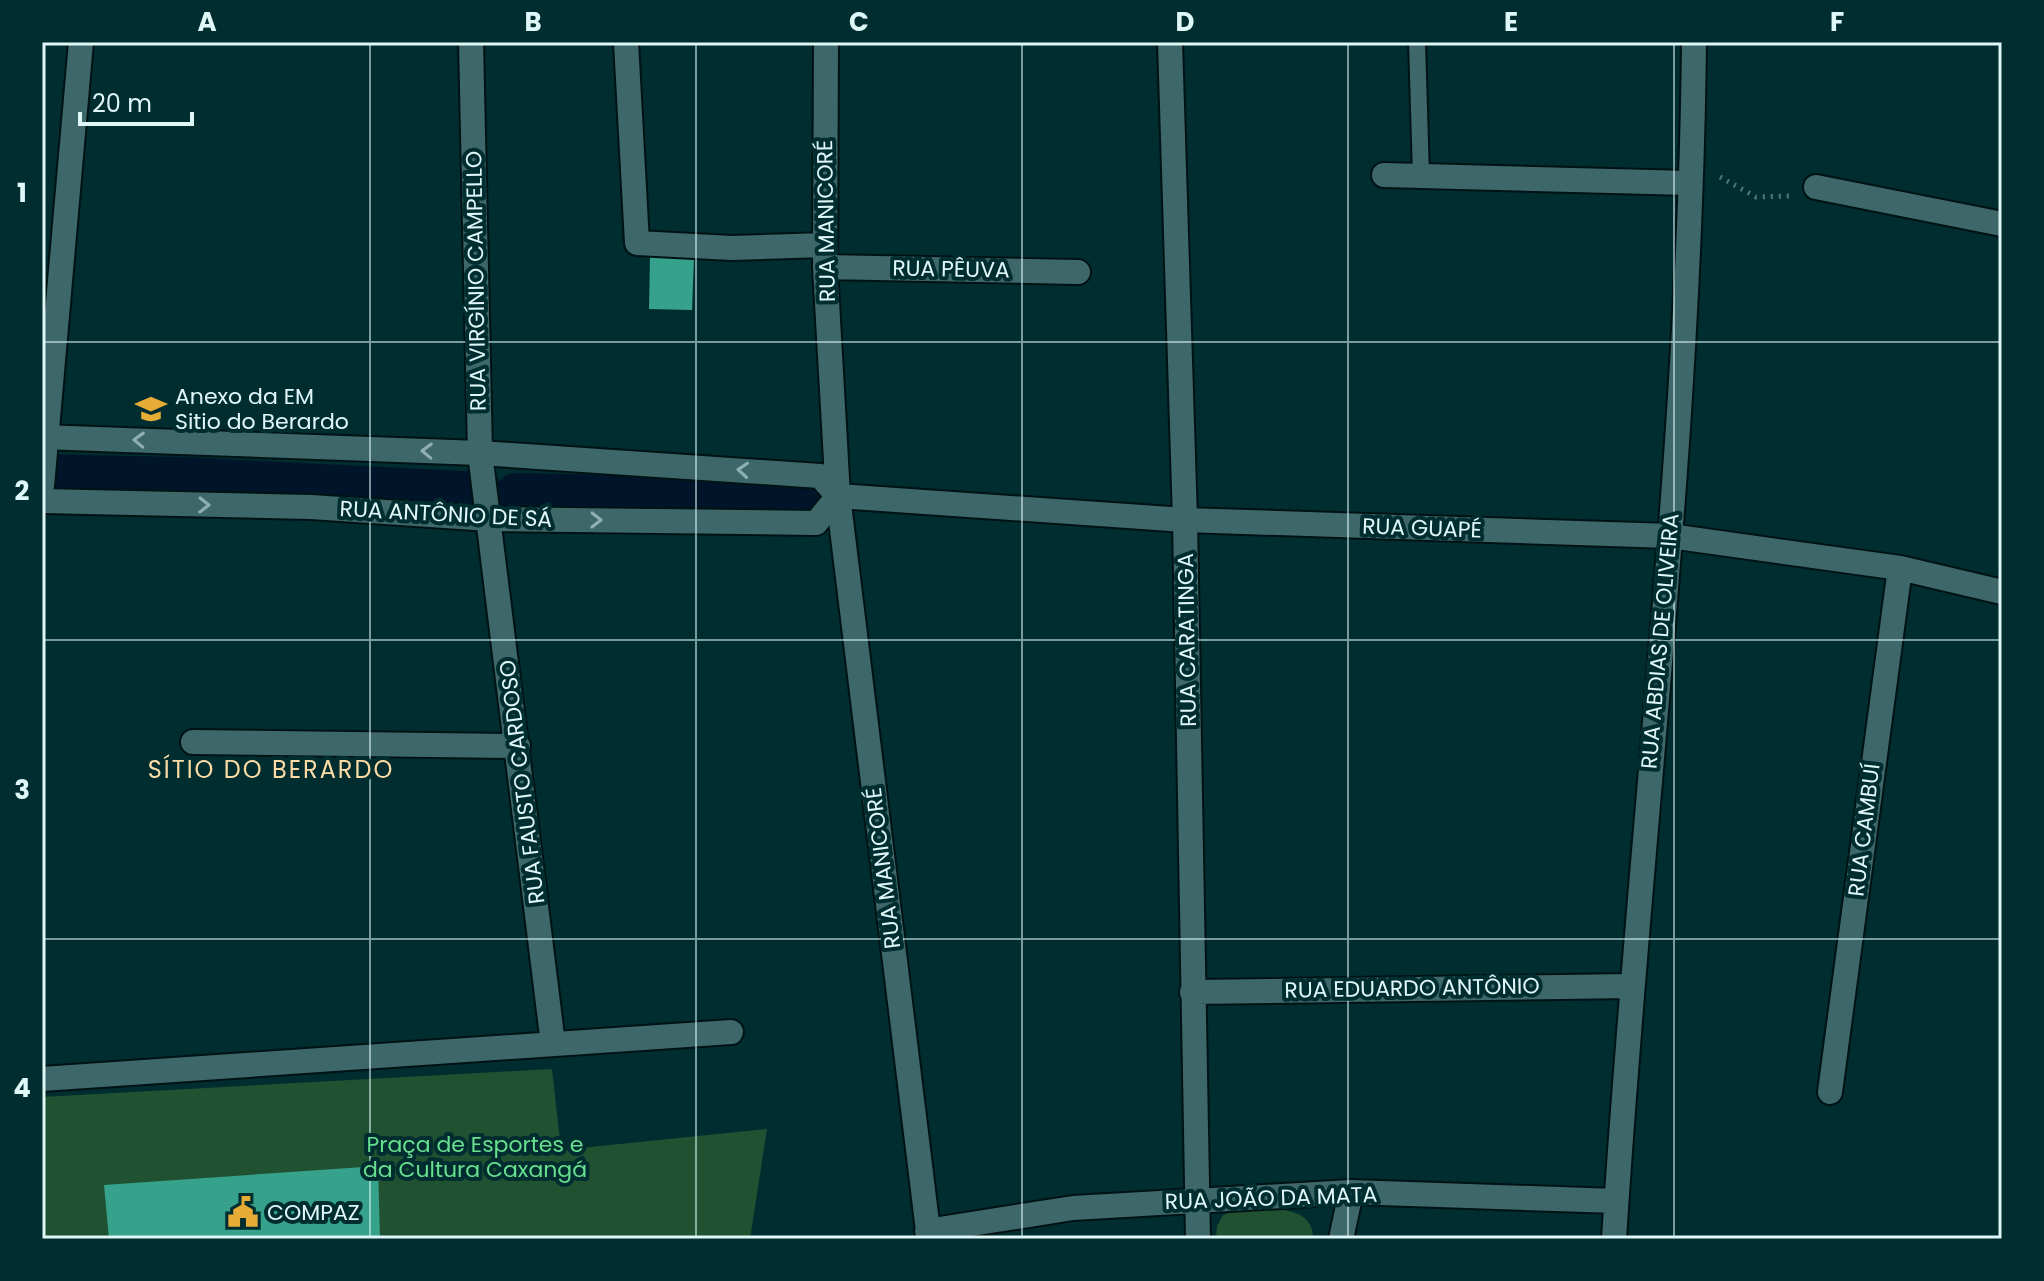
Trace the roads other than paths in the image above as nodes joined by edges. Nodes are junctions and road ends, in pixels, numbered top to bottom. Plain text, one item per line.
1 (81, 42) edge
2 (471, 42) edge
3 (626, 42) edge
4 (826, 42) edge
5 (1170, 42) edge
6 (1417, 42) edge
7 (1694, 42) edge
8 (1691, 172) junction
9 (1384, 175) dead end
10 (1421, 176) junction
11 (1816, 187) road end
12 (2002, 224) edge
13 (824, 256) junction
14 (1078, 272) dead end
15 (46, 440) edge
16 (481, 462) junction
17 (42, 486) edge
18 (838, 496) junction
19 (42, 501) edge
20 (489, 511) junction
21 (1185, 520) junction
22 (1670, 536) junction
23 (1900, 568) junction
24 (2002, 592) edge
25 (193, 742) dead end
26 (518, 746) junction
27 (1632, 986) junction
28 (1192, 992) junction
29 (731, 1032) dead end
30 (553, 1044) junction
31 (42, 1079) edge
32 (1830, 1092) dead end
33 (1351, 1192) junction
34 (1196, 1200) junction
35 (1616, 1201) junction
36 (928, 1235) edge
37 (1198, 1239) edge
38 (1341, 1239) edge
39 (1614, 1239) edge

1 - 15 street
2 - 16 street, RUA VIRGÍNIO CAMPELLO
3 - 13 street, RUA PÊUVA
4 - 13 street, RUA MANICORÉ
5 - 21 street, RUA CARATINGA
6 - 10 lane
7 - 8 street, RUA ABDIAS DE OLIVEIRA
8 - 10 street
8 - 22 street, RUA ABDIAS DE OLIVEIRA
9 - 10 street
11 - 12 street
13 - 14 street, RUA PÊUVA
13 - 18 street, RUA MANICORÉ
16 -> 15 street
15 - 17 street
18 -> 16 street
16 - 20 street, RUA VIRGÍNIO CAMPELLO
20 -> 18 street, RUA ANTÔNIO DE SÁ
18 - 21 street, RUA GUAPÉ
18 - 36 street, RUA MANICORÉ
19 -> 20 street, RUA ANTÔNIO DE SÁ
20 - 26 street, RUA FAUSTO CARDOSO
21 - 22 street, RUA GUAPÉ
21 - 28 street, RUA CARATINGA
22 - 23 street, RUA GUAPÉ
22 - 27 street, RUA ABDIAS DE OLIVEIRA
23 - 24 street, RUA GUAPÉ
23 - 32 street, RUA CAMBUÍ
25 - 26 street
26 - 30 street, RUA FAUSTO CARDOSO
27 - 28 street, RUA EDUARDO ANTÔNIO
27 - 35 street, RUA ABDIAS DE OLIVEIRA
28 - 34 street, RUA CARATINGA
29 - 30 street
30 - 31 street
33 - 34 street, RUA JOÃO DA MATA
33 - 35 street, RUA JOÃO DA MATA
33 - 38 street
34 - 36 street, RUA JOÃO DA MATA
34 - 37 street, RUA CARATINGA
35 - 39 street, RUA ABDIAS DE OLIVEIRA

